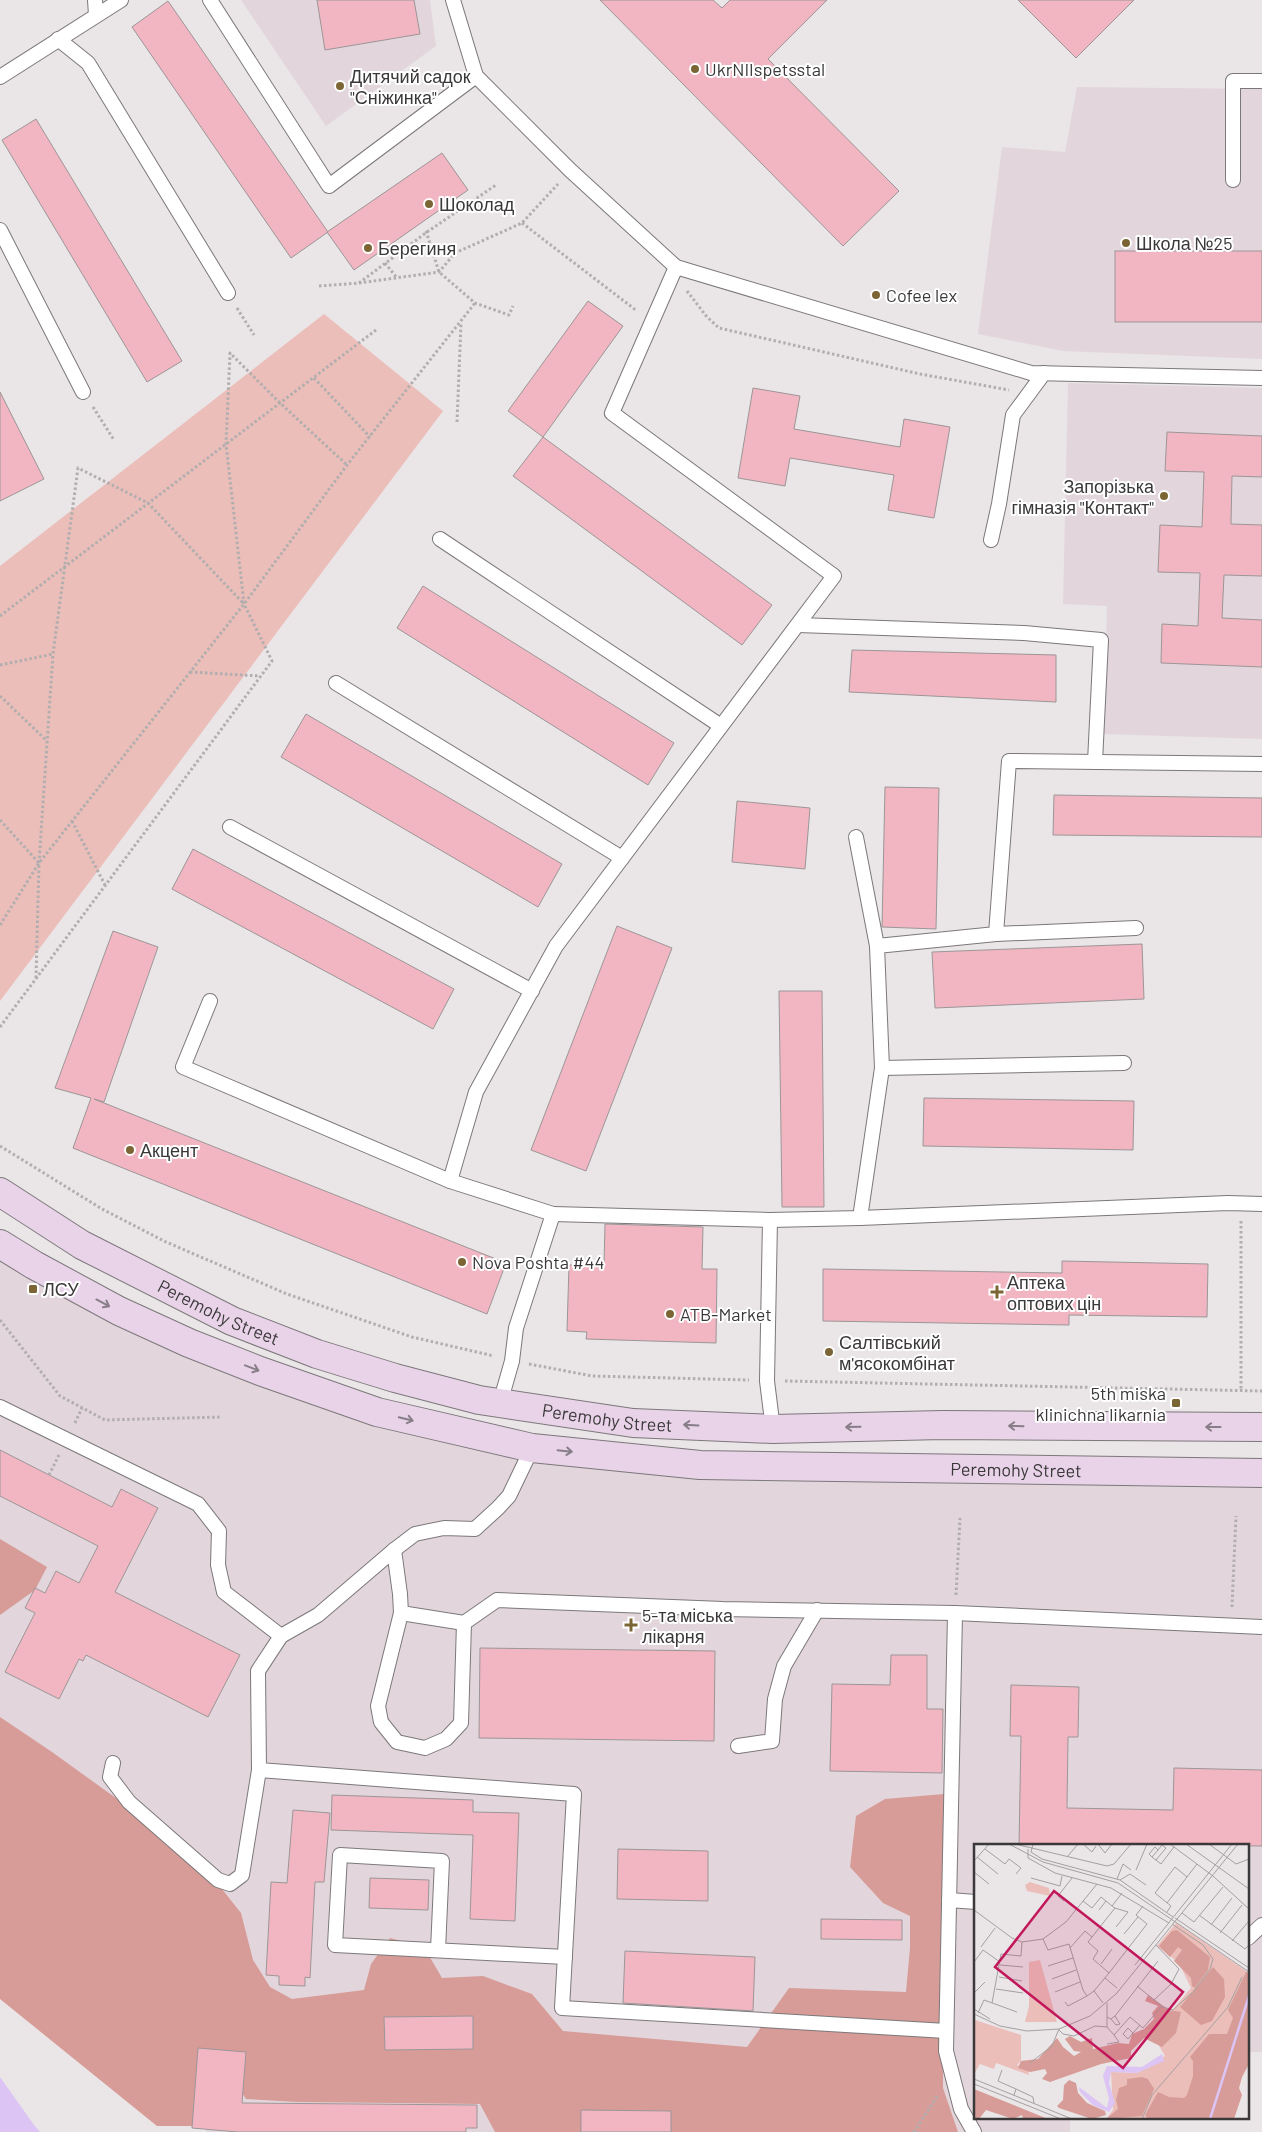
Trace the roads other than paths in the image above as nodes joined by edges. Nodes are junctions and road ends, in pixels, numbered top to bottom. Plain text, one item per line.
1 (96, 0) edge
2 (121, 0) edge
3 (210, 0) edge
4 (453, 0) edge
5 (96, 16) junction
6 (58, 39) junction
7 (476, 76) junction
8 (0, 77) edge
9 (1262, 81) edge
10 (1233, 180) dead end
11 (0, 230) edge
12 (676, 267) junction
13 (228, 293) road end
14 (1044, 373) junction
15 (1262, 378) edge
16 (83, 392) road end
17 (440, 539) dead end
18 (991, 540) dead end
19 (798, 625) junction
20 (336, 683) dead end
21 (721, 726) junction
22 (1095, 762) junction
23 (1262, 764) edge
24 (230, 827) dead end
25 (856, 837) dead end
26 (622, 858) junction
27 (1136, 928) dead end
28 (996, 934) junction
29 (877, 946) junction
30 (532, 991) junction
31 (210, 1001) dead end
32 (1124, 1063) dead end
33 (882, 1068) junction
34 (450, 1181) junction
35 (0, 1192) edge
36 (1262, 1204) edge
37 (553, 1214) junction
38 (860, 1218) junction
39 (770, 1220) junction
40 (0, 1244) edge
41 (500, 1403) junction
42 (0, 1407) edge
43 (1262, 1427) edge
44 (772, 1429) junction
45 (532, 1448) junction
46 (1262, 1473) edge
47 (394, 1550) junction
48 (817, 1610) junction
49 (401, 1613) junction
50 (955, 1613) junction
51 (464, 1623) junction
52 (1262, 1627) edge
53 (281, 1636) junction
54 (738, 1746) dead end
55 (113, 1763) dead end
56 (259, 1770) junction
57 (949, 1900) junction
58 (974, 1902) edge
59 (1262, 1925) edge
60 (1250, 1936) edge
61 (438, 1950) junction
62 (565, 1957) junction
63 (946, 2031) junction
64 (962, 2109) junction
65 (974, 2110) edge
66 (974, 2132) edge

1 - 5 lane
2 - 5 lane
3 - 7 lane
4 - 7 lane
5 - 6 lane
6 - 8 lane
6 - 13 lane
7 - 12 lane
9 - 10 lane
11 - 16 lane
12 - 14 lane
12 - 19 lane
14 - 15 lane
14 - 18 lane
17 - 21 lane
19 - 21 lane
19 - 22 lane
20 - 26 lane
21 - 26 lane
22 - 23 lane
22 - 28 lane
24 - 30 lane
25 - 29 lane
26 - 30 lane
27 - 28 lane
28 - 29 lane
29 - 33 lane
30 - 34 lane
31 - 34 lane
32 - 33 lane
33 - 38 lane
34 - 37 lane
35 - 41 main road, Peremohy Street
36 - 38 lane
37 - 39 lane
37 - 41 lane
38 - 39 lane
39 - 44 lane
40 -> 45 main road, Peremohy Street
44 -> 41 main road, Peremohy Street
42 - 53 lane
43 -> 44 main road, Peremohy Street
45 -> 46 main road, Peremohy Street
45 - 47 lane
47 - 49 lane
47 - 53 lane
48 - 50 lane
48 - 51 lane
48 - 54 lane
49 - 51 lane
49 - 51 lane
50 - 52 lane
50 - 57 lane
53 - 56 lane
55 - 56 lane
56 - 62 lane
57 - 58 lane
57 - 63 lane
59 - 60 lane
61 - 61 lane
61 - 62 lane
62 - 63 lane
63 - 64 lane
64 - 65 lane
64 - 66 lane

